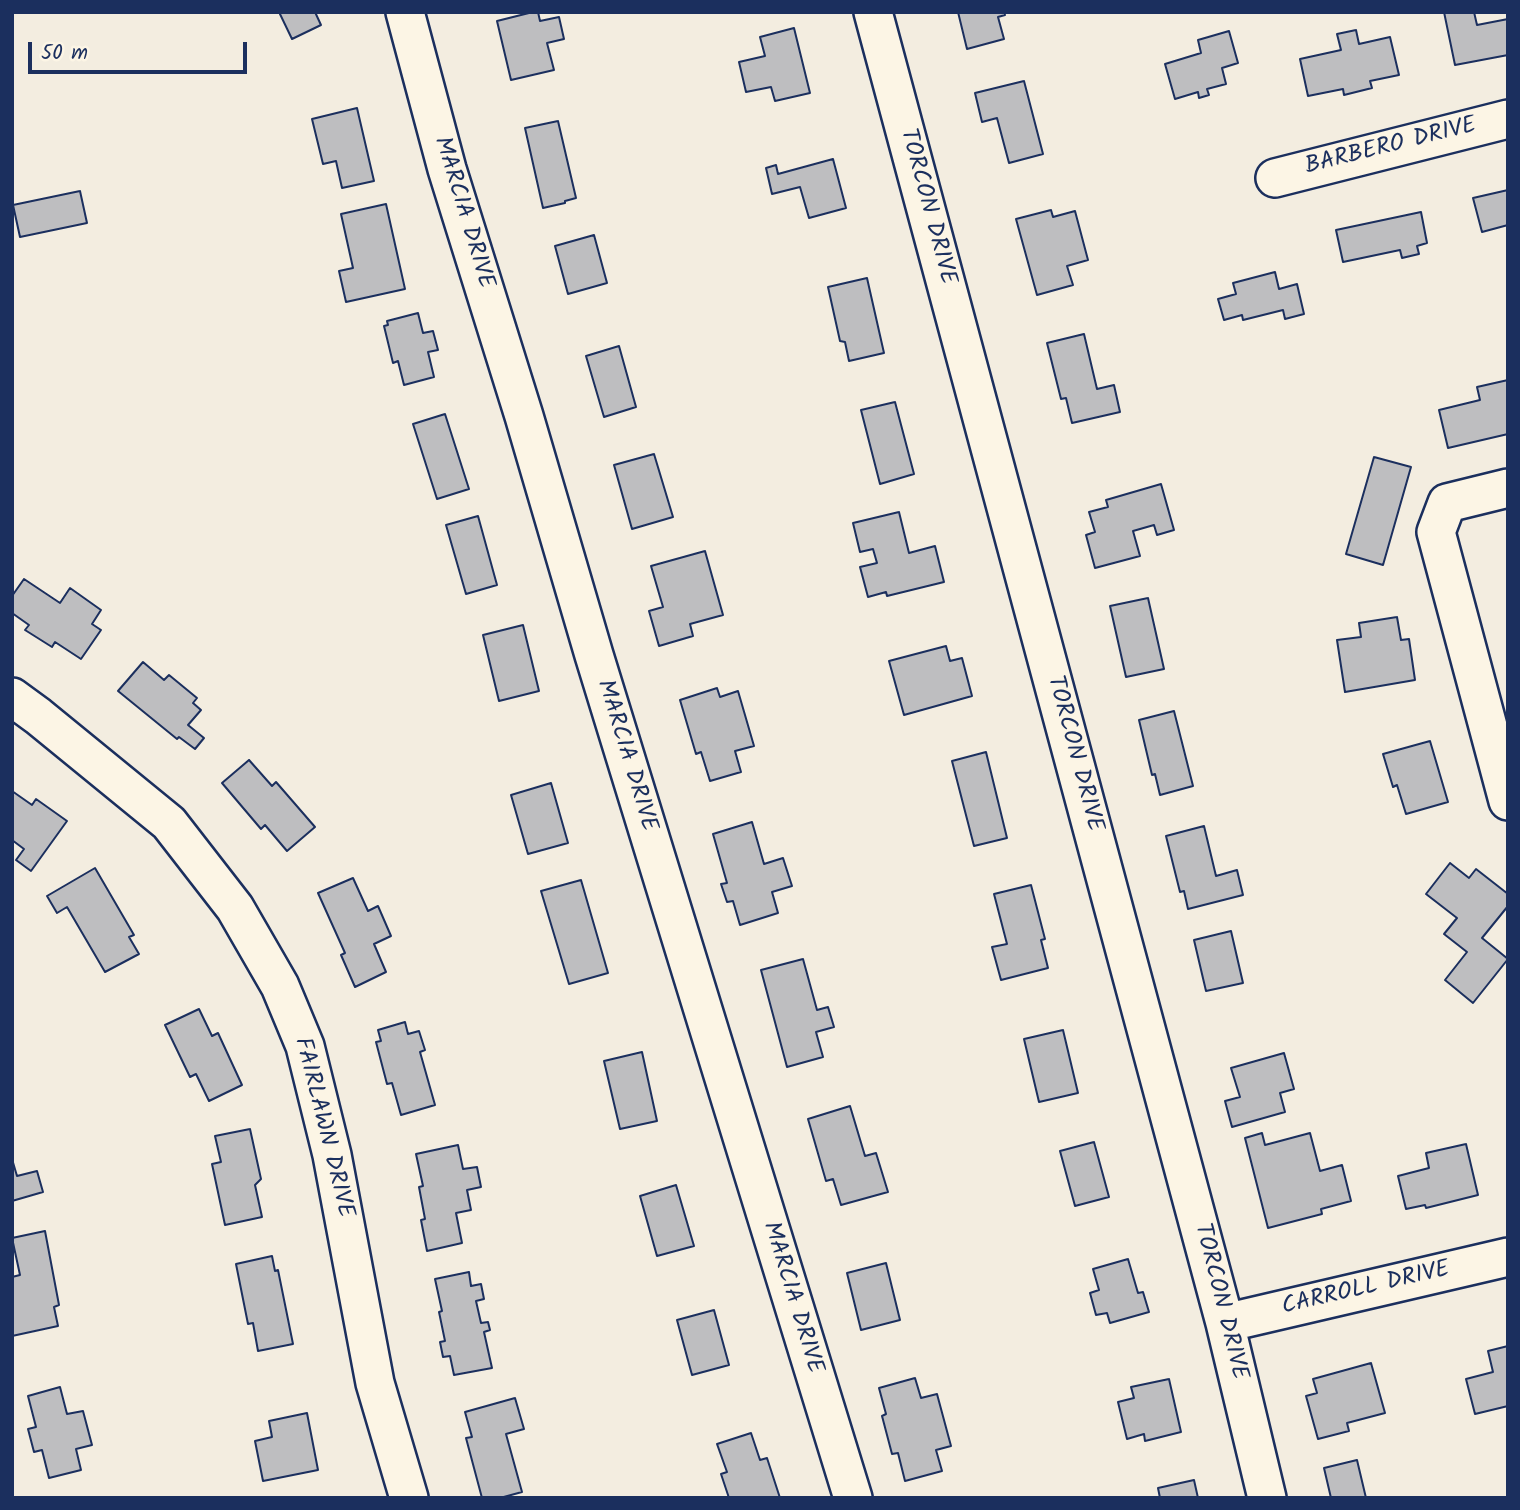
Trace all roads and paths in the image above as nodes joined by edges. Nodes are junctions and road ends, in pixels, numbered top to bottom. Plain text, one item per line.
1 (405, 12) edge
2 (873, 12) edge
3 (1508, 119) edge
4 (1275, 178) dead end
5 (1508, 488) edge
6 (12, 696) edge
7 (1508, 801) edge
8 (1508, 1257) edge
9 (1225, 1323) junction
10 (409, 1498) edge
11 (853, 1498) edge
12 (1267, 1498) edge

1 - 11 street, MARCIA DRIVE
2 - 9 street, TORCON DRIVE
3 - 4 street, BARBERO DRIVE
5 - 7 street
6 - 10 street, FAIRLAWN DRIVE
8 - 9 street, CARROLL DRIVE
9 - 12 street, TORCON DRIVE

